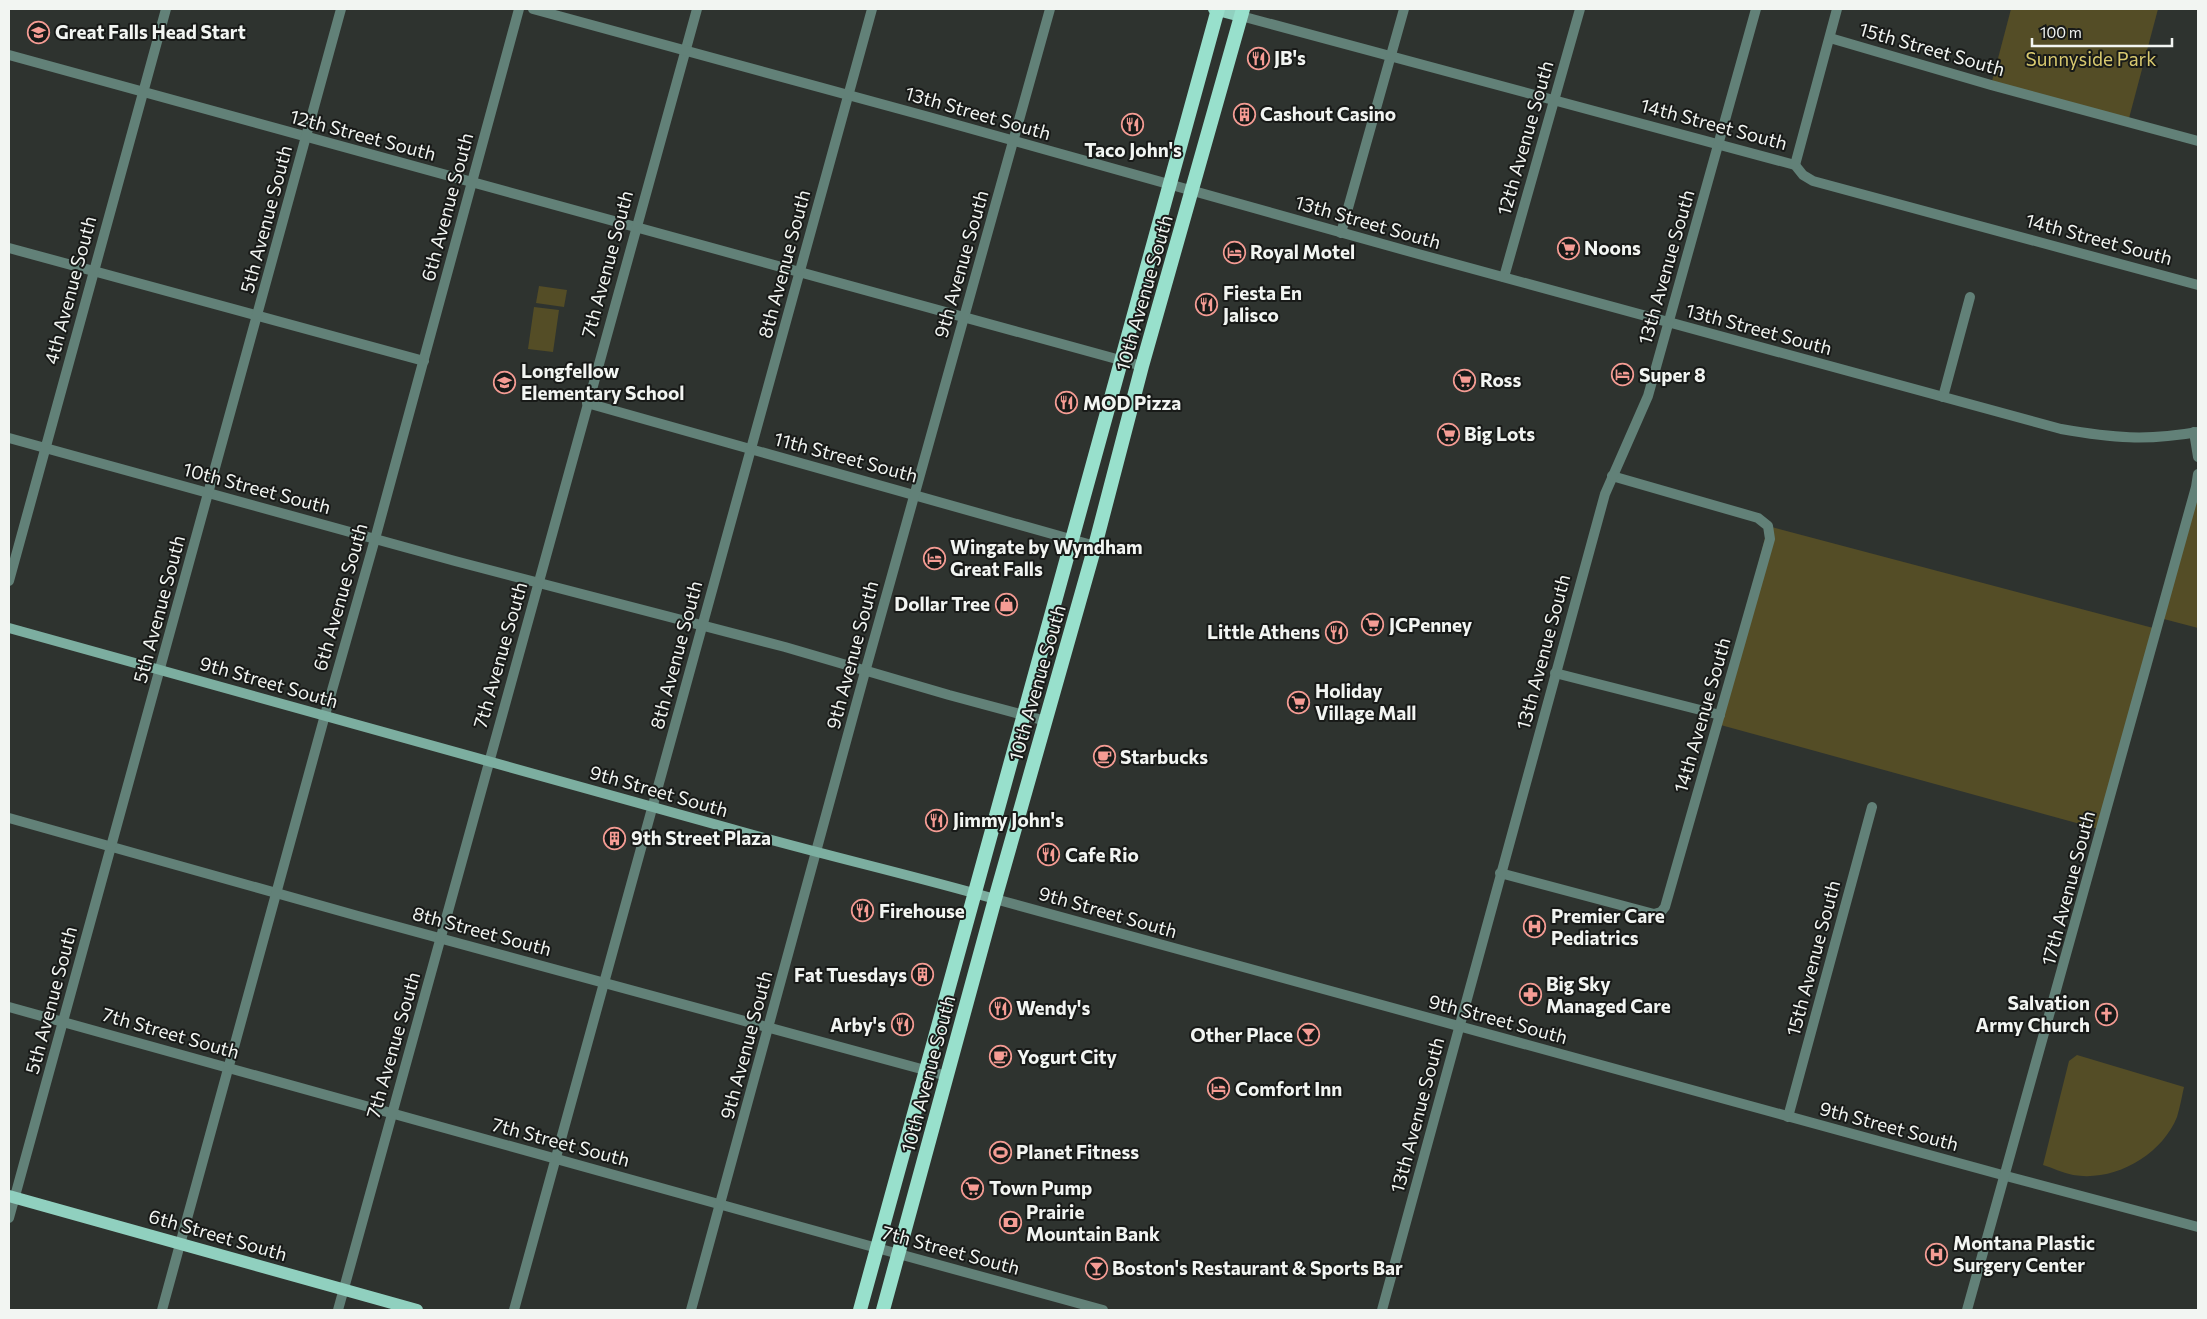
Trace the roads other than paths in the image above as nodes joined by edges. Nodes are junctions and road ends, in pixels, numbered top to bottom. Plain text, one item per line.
1 (166, 9) edge
2 (341, 9) edge
3 (519, 9) edge
4 (533, 9) edge
5 (696, 9) edge
6 (872, 9) edge
7 (1050, 9) edge
8 (1217, 9) edge
9 (1404, 9) edge
10 (1580, 9) edge
11 (1756, 9) edge
12 (1837, 9) edge
13 (1242, 12) edge
14 (1830, 38) junction
15 (685, 50) junction
16 (9, 55) edge
17 (1391, 55) junction
18 (143, 92) junction
19 (849, 95) junction
20 (1554, 101) junction
21 (307, 138) junction
22 (2198, 140) edge
23 (1013, 142) junction
24 (1718, 146) junction
25 (1795, 165) junction
26 (472, 183) junction
27 (1170, 186) junction
28 (1192, 192) junction
29 (635, 227) junction
30 (1340, 233) junction
31 (9, 248) edge
32 (94, 272) junction
33 (800, 272) junction
34 (1504, 277) junction
35 (2198, 285) edge
36 (1970, 297) dead end
37 (258, 317) junction
38 (964, 318) junction
39 (1668, 322) junction
40 (424, 361) junction
41 (1123, 361) junction
42 (1142, 366) junction
43 (1943, 398) junction
44 (587, 403) junction
45 (2196, 432) edge
46 (9, 438) edge
47 (45, 448) junction
48 (751, 449) junction
49 (2198, 457) edge
50 (2198, 474) edge
51 (1612, 476) junction
52 (209, 492) junction
53 (915, 494) junction
54 (375, 539) junction
55 (1071, 540) junction
56 (1095, 546) junction
57 (9, 582) edge
58 (538, 583) junction
59 (702, 625) junction
60 (9, 628) edge
61 (161, 669) junction
62 (865, 672) junction
63 (1555, 673) junction
64 (1023, 715) junction
65 (1720, 715) junction
66 (324, 716) junction
67 (1046, 721) junction
68 (488, 762) junction
69 (653, 806) junction
70 (1872, 807) dead end
71 (9, 818) edge
72 (111, 846) junction
73 (817, 852) junction
74 (1500, 873) junction
75 (276, 892) junction
76 (976, 893) junction
77 (995, 899) junction
78 (442, 938) junction
79 (604, 983) junction
80 (9, 1007) edge
81 (63, 1021) junction
82 (1460, 1026) junction
83 (769, 1027) junction
84 (227, 1067) junction
85 (927, 1069) junction
86 (947, 1076) junction
87 (392, 1114) junction
88 (1788, 1117) junction
89 (555, 1160) junction
90 (2006, 1176) junction
91 (12, 1196) edge
92 (720, 1204) junction
93 (9, 1218) edge
94 (2198, 1227) edge
95 (181, 1245) junction
96 (877, 1248) junction
97 (899, 1254) junction
98 (344, 1291) junction
99 (162, 1310) edge
100 (338, 1310) edge
101 (417, 1310) edge
102 (514, 1310) edge
103 (691, 1310) edge
104 (860, 1310) edge
105 (883, 1310) edge
106 (1103, 1310) edge
107 (1382, 1310) edge
108 (1967, 1310) edge

1 - 18 street, 4th Avenue South
2 - 21 street, 5th Avenue South
3 - 26 street, 6th Avenue South
4 - 15 street, 13th Street South
5 - 15 street, 7th Avenue South
6 - 19 street, 8th Avenue South
7 - 23 street, 9th Avenue South
8 - 13 main road, 14th Street South
8 - 27 highway, 10th Avenue South
9 - 17 street
10 - 20 street, 12th Avenue South
11 - 24 street, 13th Avenue South
12 - 14 street
13 - 17 street, 14th Street South
13 - 28 highway, 10th Avenue South
14 - 22 street, 15th Street South
14 - 25 street
15 - 19 street, 13th Street South
15 - 29 street, 7th Avenue South
16 - 18 street, 12th Street South
17 - 20 street, 14th Street South
17 - 30 street
18 - 21 street, 12th Street South
18 - 32 street, 4th Avenue South
19 - 23 street, 13th Street South
19 - 33 street, 8th Avenue South
20 - 24 street, 14th Street South
20 - 34 street, 12th Avenue South
21 - 26 street, 12th Street South
21 - 37 street, 5th Avenue South
23 - 27 street, 13th Street South
23 - 38 street, 9th Avenue South
24 - 25 street, 14th Street South
24 - 39 street, 13th Avenue South
25 - 35 street, 14th Street South
26 - 29 street, 12th Street South
26 - 40 street, 6th Avenue South
27 - 28 street, 13th Street South
27 - 41 highway, 10th Avenue South
28 - 30 street, 13th Street South
28 - 42 highway, 10th Avenue South
29 - 33 street, 12th Street South
29 - 44 street, 7th Avenue South
30 - 34 street, 13th Street South
31 - 32 street
32 - 37 street
32 - 47 street, 4th Avenue South
33 - 38 street, 12th Street South
33 - 48 street, 8th Avenue South
34 - 39 street, 13th Street South
36 - 43 street
37 - 40 street
37 - 52 street, 5th Avenue South
38 - 41 street, 12th Street South
38 - 53 street, 9th Avenue South
39 - 43 street, 13th Street South
39 - 51 street, 13th Avenue South
40 - 54 street, 6th Avenue South
41 - 42 street, 12th Street South
41 - 55 highway, 10th Avenue South
42 - 56 highway, 10th Avenue South
43 - 45 street, 13th Street South
44 - 48 street, 11th Street South
44 - 58 street, 7th Avenue South
45 - 49 street
46 - 47 street, 10th Street South
47 - 52 street, 10th Street South
47 - 57 street, 4th Avenue South
48 - 53 street, 11th Street South
48 - 59 street, 8th Avenue South
50 - 90 street, 17th Avenue South
51 - 63 street, 13th Avenue South
51 - 65 street, 14th Avenue South
52 - 54 street, 10th Street South
52 - 61 street, 5th Avenue South
53 - 55 street, 11th Street South
53 - 62 street, 9th Avenue South
54 - 58 street, 10th Street South
54 - 66 street, 6th Avenue South
55 - 56 street, 11th Street South
55 - 64 highway, 10th Avenue South
56 - 67 highway, 10th Avenue South
58 - 59 street, 10th Street South
58 - 68 street, 7th Avenue South
59 - 62 street, 10th Street South
59 - 69 street, 8th Avenue South
60 - 61 main road, 9th Street South
61 - 66 main road, 9th Street South
61 - 72 street, 5th Avenue South
62 - 64 street, 10th Street South
62 - 73 street, 9th Avenue South
63 - 65 street
63 - 74 street, 13th Avenue South
64 - 67 street, 10th Street South
64 - 76 highway, 10th Avenue South
65 - 74 street, 14th Avenue South
66 - 68 main road, 9th Street South
66 - 75 street, 6th Avenue South
67 - 77 highway, 10th Avenue South
68 - 69 main road, 9th Street South
68 - 78 street, 7th Avenue South
69 - 73 main road, 9th Street South
69 - 79 street, 8th Avenue South
70 - 88 street, 15th Avenue South
71 - 72 street, 8th Street South
72 - 75 street, 8th Street South
72 - 81 street, 5th Avenue South
73 - 76 main road, 9th Street South
73 - 83 street, 9th Avenue South
74 - 82 street, 13th Avenue South
75 - 78 street, 8th Street South
75 - 84 street, 6th Avenue South
76 - 77 main road, 9th Street South
76 - 85 highway, 10th Avenue South
77 - 82 street, 9th Street South
77 - 86 highway, 10th Avenue South
78 - 79 street, 8th Street South
78 - 87 street, 7th Avenue South
79 - 83 street, 8th Street South
79 - 89 street, 8th Avenue South
80 - 81 street, 7th Street South
81 - 84 street, 7th Street South
81 - 91 street, 5th Avenue South
82 - 88 street, 9th Street South
82 - 107 street, 13th Avenue South
83 - 85 street, 8th Street South
83 - 92 street, 9th Avenue South
84 - 87 street, 7th Street South
84 - 95 street, 6th Avenue South
85 - 86 street, 8th Street South
85 - 96 highway, 10th Avenue South
86 - 97 highway, 10th Avenue South
87 - 89 street, 7th Street South
87 - 98 street, 7th Avenue South
88 - 90 street, 9th Street South
89 - 92 street, 7th Street South
89 - 102 street, 8th Avenue South
90 - 94 street, 9th Street South
90 - 108 street, 17th Avenue South
91 - 93 street, 5th Avenue South
91 - 95 main road, 6th Street South
92 - 96 street, 7th Street South
92 - 103 street, 9th Avenue South
95 - 98 main road, 6th Street South
95 - 99 street, 6th Avenue South
96 - 97 street, 7th Street South
96 - 104 highway, 10th Avenue South
97 - 105 highway, 10th Avenue South
97 - 106 street, 7th Street South
98 - 100 street, 7th Avenue South
98 - 101 main road, 6th Street South

